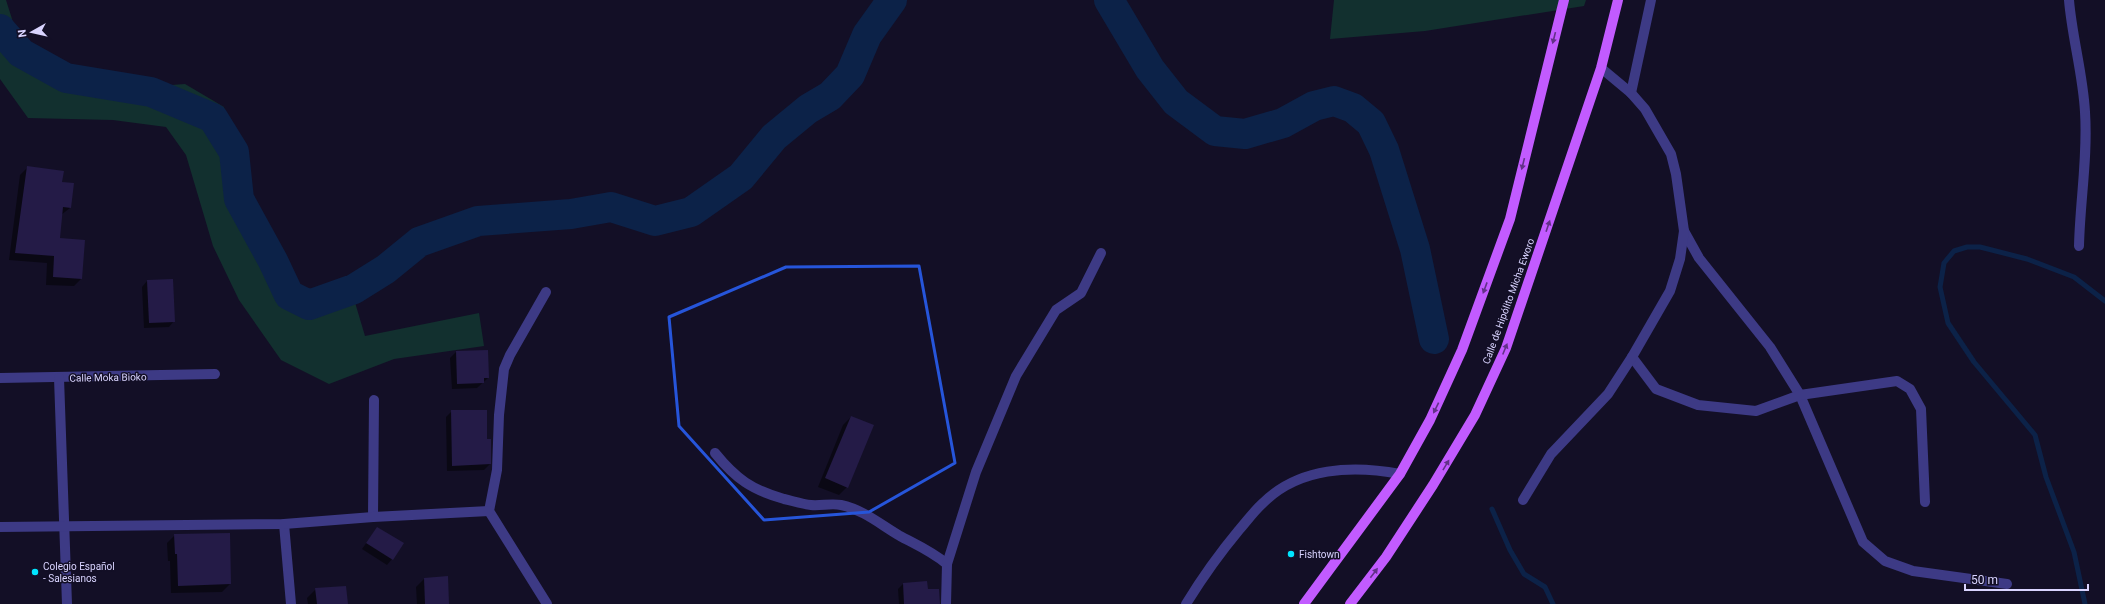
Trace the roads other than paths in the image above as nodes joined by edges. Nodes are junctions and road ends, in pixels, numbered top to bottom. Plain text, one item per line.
1 (1564, 0) edge
2 (1618, 0) edge
3 (1651, 0) edge
4 (2069, 0) edge
5 (1601, 68) junction
6 (1630, 93) junction
7 (1684, 231) junction
8 (2079, 246) dead end
9 (1101, 253) dead end
10 (546, 292) dead end
11 (1632, 357) junction
12 (215, 374) dead end
13 (0, 378) edge
14 (59, 378) junction
15 (1800, 395) junction
16 (374, 400) dead end
17 (715, 453) dead end
18 (1400, 474) junction
19 (1523, 500) dead end
20 (1925, 502) dead end
21 (489, 511) junction
22 (373, 517) junction
23 (284, 524) junction
24 (65, 526) junction
25 (0, 527) edge
26 (947, 564) junction
27 (2006, 584) dead end
28 (67, 604) edge
29 (291, 604) edge
30 (547, 604) edge
31 (946, 604) edge
32 (1186, 604) edge
33 (1304, 604) edge
34 (1350, 604) edge

1 -> 18 main road
2 - 5 main road, Calle de Hipólito Micha Eworo
3 - 6 street
4 - 8 street
5 - 6 street
34 -> 5 main road, Calle de Hipólito Micha Eworo
6 - 7 street
7 - 11 street
7 - 15 street
9 - 26 street
10 - 21 street
11 - 15 street
11 - 19 street
12 - 14 street, Calle Moka Bioko
13 - 14 street, Calle Moka Bioko
14 - 24 street
15 - 20 street
15 - 27 street
16 - 22 street
17 - 26 street
18 - 32 street
18 - 33 main road
21 - 22 street
21 - 30 street
22 - 23 street
23 - 24 street
23 - 29 street
24 - 25 street
24 - 28 street
26 - 31 street

